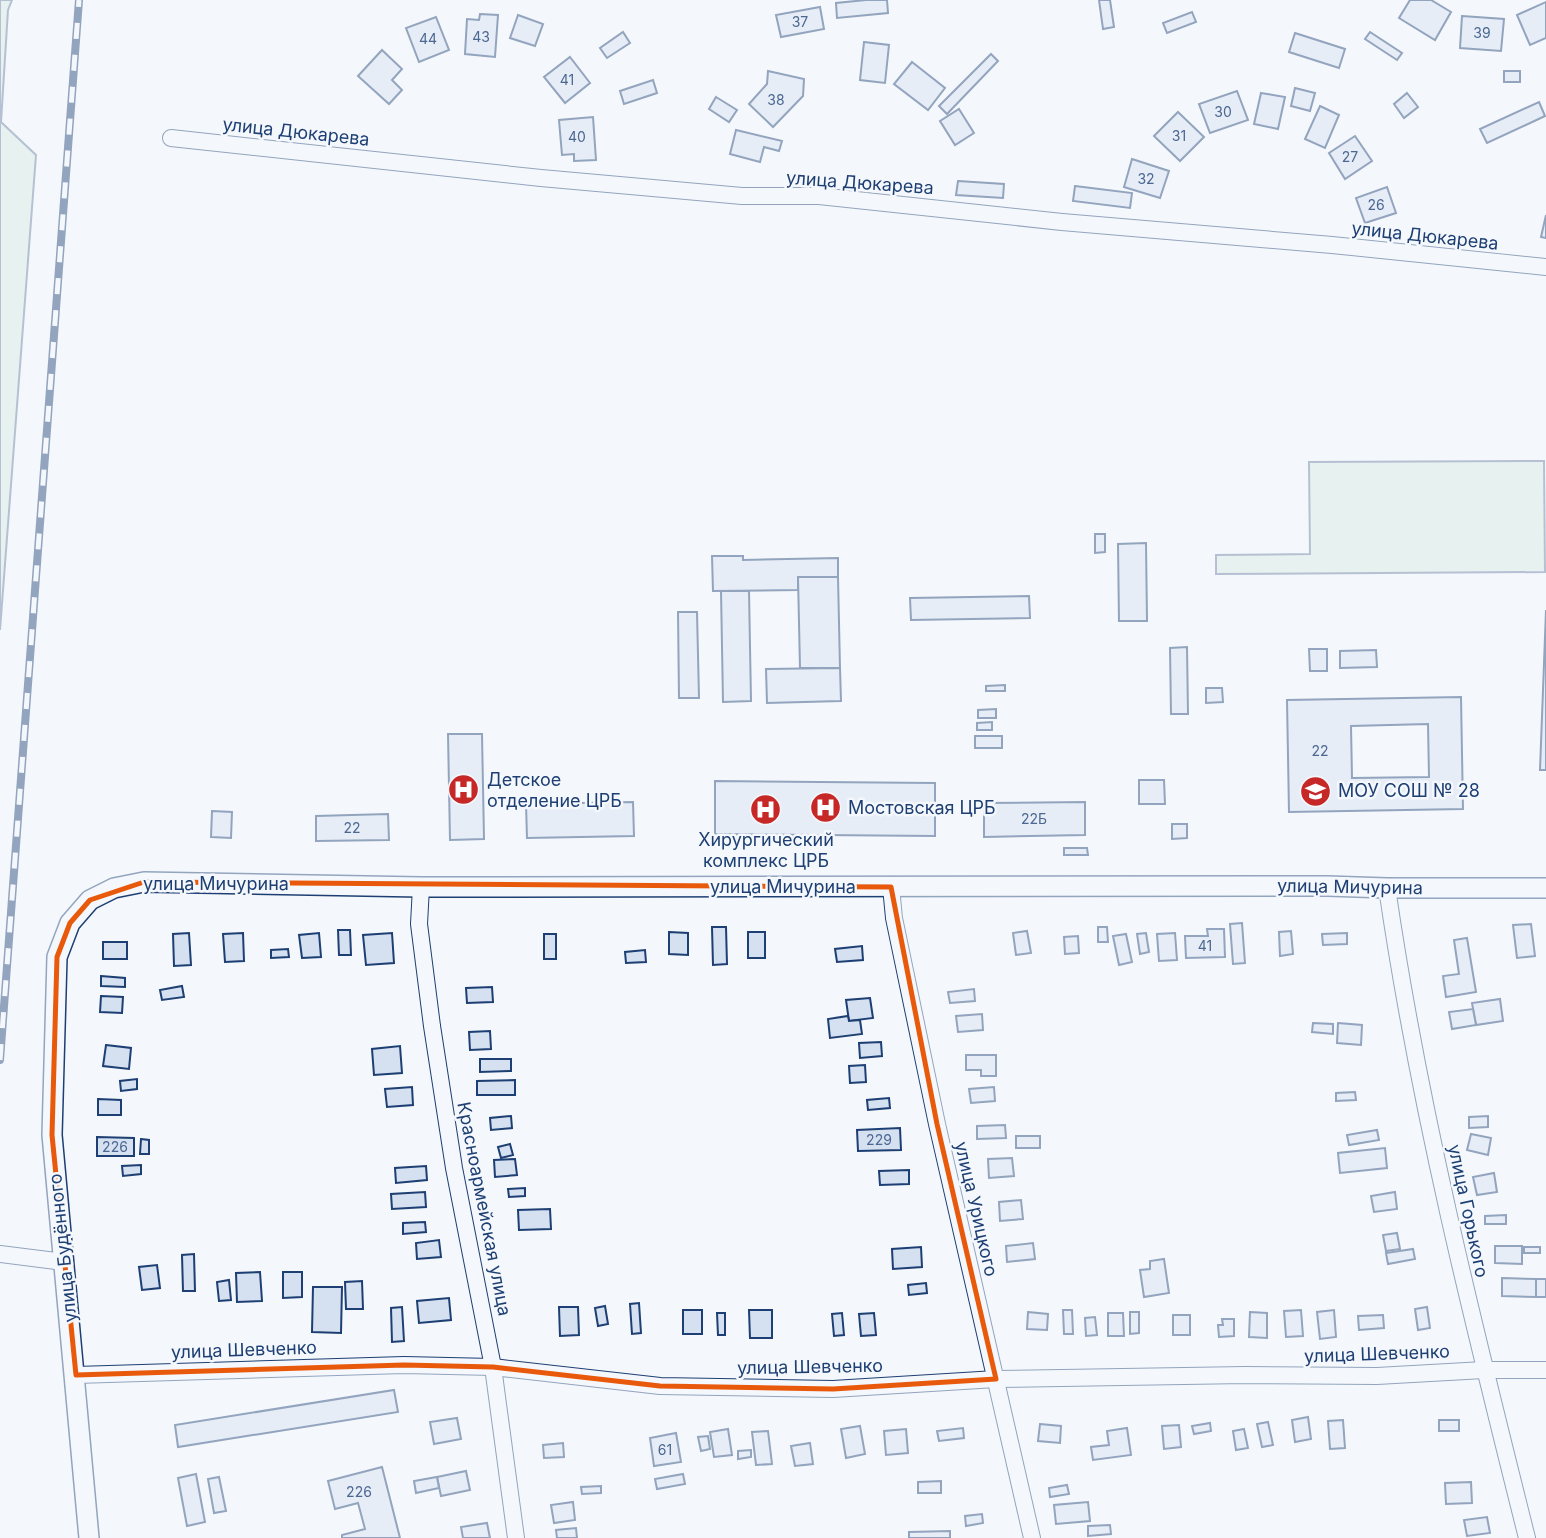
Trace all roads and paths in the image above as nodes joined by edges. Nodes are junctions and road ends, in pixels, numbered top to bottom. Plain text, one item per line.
1 (171, 138) dead end
2 (1546, 267) edge
3 (421, 887) junction
4 (891, 887) junction
5 (1387, 888) junction
6 (1546, 888) edge
7 (57, 957) joint
8 (0, 1254) edge
9 (64, 1262) junction
10 (494, 1367) junction
11 (1484, 1370) junction
12 (1546, 1370) edge
13 (76, 1375) junction
14 (996, 1379) junction
15 (89, 1538) edge
16 (516, 1538) edge
17 (1032, 1538) edge
18 (1527, 1538) edge

1 - 2 street, улица Дюкарева
3 - 4 street, улица Мичурина
3 - 7 street, улица Мичурина
3 - 10 street, Красноармейская улица
4 - 5 street, улица Мичурина
4 - 14 street, улица Урицкого
5 - 6 street, улица Мичурина
5 - 11 street, улица Горького
7 - 9 street, улица Будённого
8 - 9 street
9 - 13 street, улица Будённого
10 - 13 street, улица Шевченко
10 - 14 street, улица Шевченко
10 - 16 street, Красноармейская улица
11 - 12 street, улица Шевченко
11 - 14 street, улица Шевченко
11 - 18 street, улица Горького
13 - 15 street, улица Будённого
14 - 17 street, улица Урицкого

